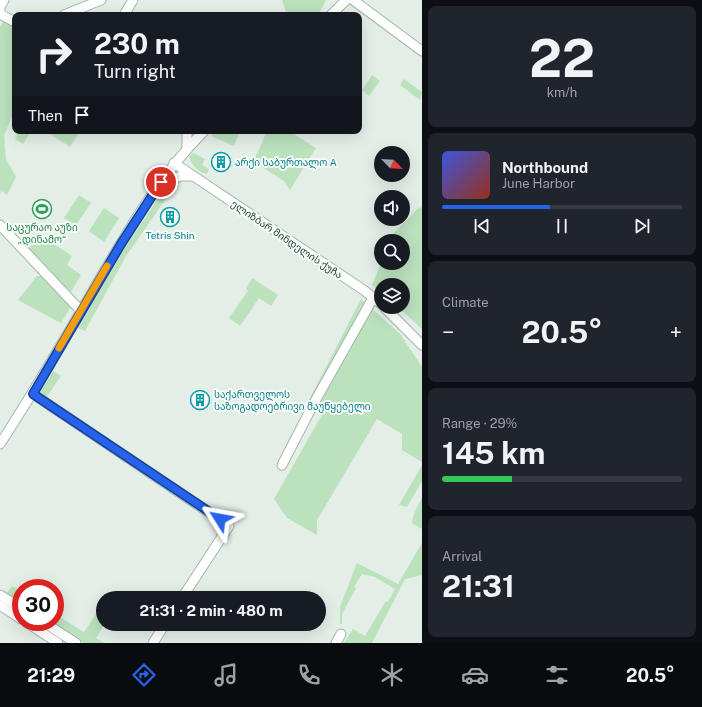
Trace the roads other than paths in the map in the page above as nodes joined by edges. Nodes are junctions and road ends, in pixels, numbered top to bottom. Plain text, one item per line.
1 (4, 0) edge
2 (101, 0) edge
3 (132, 0) edge
4 (346, 0) edge
5 (353, 0) edge
6 (71, 12) edge
7 (126, 12) edge
8 (334, 12) edge
9 (0, 14) edge
10 (12, 20) edge
11 (422, 51) edge
12 (187, 134) edge
13 (201, 134) edge
14 (185, 150) junction
15 (174, 163) junction
16 (192, 176) junction
17 (161, 182) junction
18 (0, 225) edge
19 (374, 298) joint
20 (81, 311) junction
21 (391, 314) edge
22 (422, 345) edge
23 (33, 394) junction
24 (0, 444) edge
25 (282, 465) dead end
26 (187, 591) edge
27 (0, 595) edge
28 (12, 602) edge
29 (0, 605) edge
30 (12, 613) edge
31 (40, 631) edge
32 (57, 631) edge
33 (161, 631) edge
34 (341, 634) dead end
35 (58, 643) edge
36 (76, 643) edge
37 (153, 643) edge
38 (336, 643) edge

1 - 9 street
2 - 6 street
3 - 7 street
4 - 8 street
5 - 11 street
9 - 10 street
12 - 14 street
13 - 14 street
14 - 15 street
14 - 16 street
15 - 16 street, ელიზბარ მინდელის ქუჩა
15 - 17 street
16 - 17 street
16 - 19 street, ელიზბარ მინდელის ქუჩა
17 - 20 street
18 - 20 street
19 - 25 street
20 - 23 street
21 - 22 street
23 - 24 street
23 - 26 street
27 - 28 street
29 - 30 street
31 - 35 street
32 - 36 street
33 - 37 street
34 - 38 street

